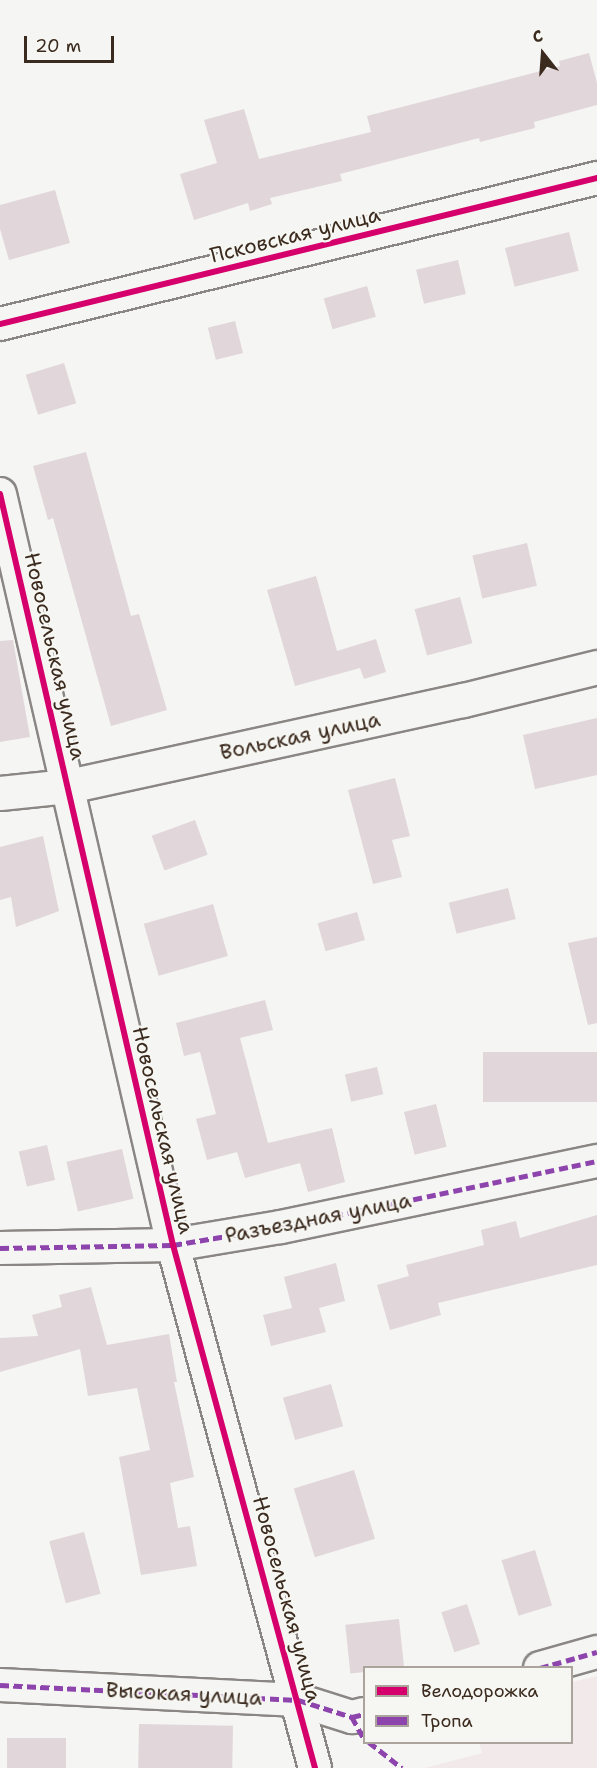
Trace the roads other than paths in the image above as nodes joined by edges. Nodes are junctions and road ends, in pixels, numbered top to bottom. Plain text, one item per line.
1 (597, 178) edge
2 (0, 324) edge
3 (0, 494) edge
4 (597, 667) edge
5 (68, 786) junction
6 (0, 793) edge
7 (597, 1161) edge
8 (172, 1245) junction
9 (0, 1248) edge
10 (597, 1652) edge
11 (547, 1666) edge
12 (0, 1685) edge
13 (298, 1700) junction
14 (363, 1714) edge
15 (315, 1768) edge

1 - 2 street, Псковская улица
3 - 5 street, Новосельская улица
4 - 5 street, Вольская улица
5 - 6 street, Вольская улица
5 - 8 street, Новосельская улица
7 - 8 street, Разъездная улица
8 - 9 street, Разъездная улица
8 - 13 street, Новосельская улица
10 - 11 street
12 - 13 street, Высокая улица
13 - 14 street, Высокая улица
13 - 15 street, Новосельская улица

